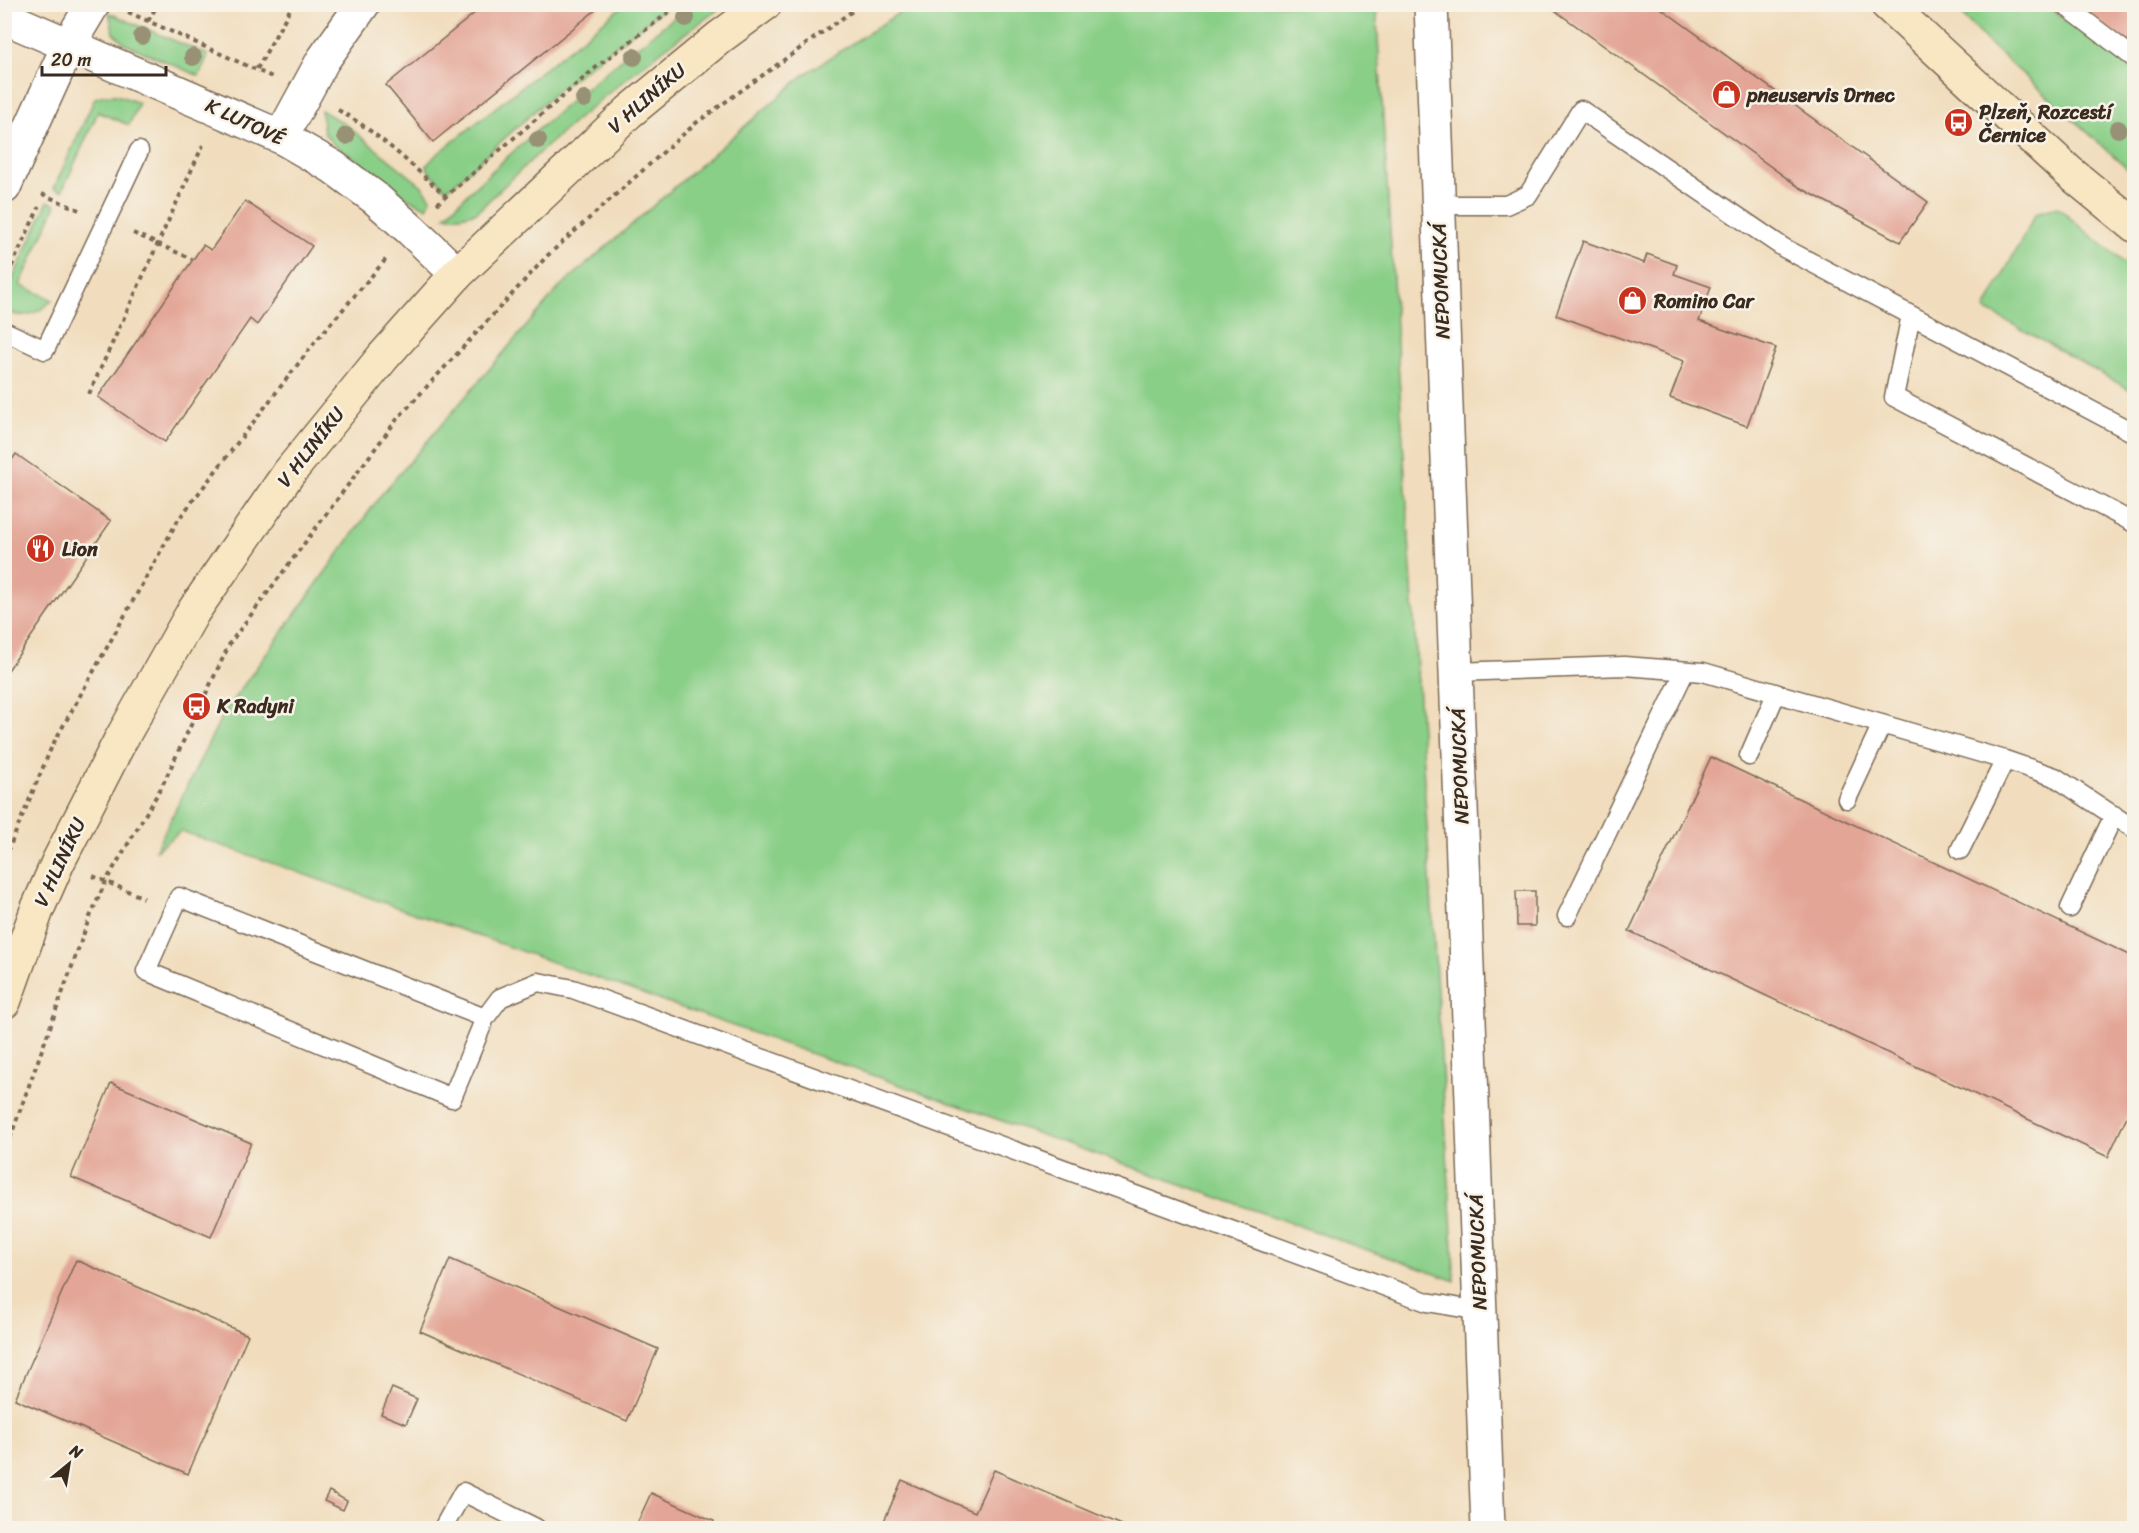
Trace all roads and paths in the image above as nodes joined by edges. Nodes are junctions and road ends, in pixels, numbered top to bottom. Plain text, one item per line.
1 (93, 4) edge
2 (158, 4) edge
3 (293, 4) edge
4 (363, 4) edge
5 (765, 4) edge
6 (862, 4) edge
7 (1431, 4) edge
8 (1887, 4) edge
9 (2063, 4) edge
10 (4, 16) edge
11 (148, 21) dead end
12 (69, 44) junction
13 (2134, 58) edge
14 (257, 70) dead end
15 (281, 137) junction
16 (205, 141) dead end
17 (139, 152) dead end
18 (4, 187) edge
19 (44, 194) dead end
20 (1439, 205) junction
21 (2134, 225) edge
22 (381, 251) dead end
23 (384, 262) dead end
24 (457, 274) junction
25 (4, 283) edge
26 (1911, 315) junction
27 (4, 331) edge
28 (89, 394) dead end
29 (2134, 433) edge
30 (2134, 523) edge
31 (1685, 671) junction
32 (1456, 672) junction
33 (1776, 694) junction
34 (1882, 724) junction
35 (1749, 756) dead end
36 (2005, 760) junction
37 (1847, 799) dead end
38 (2114, 815) junction
39 (2134, 829) edge
40 (1959, 849) dead end
41 (2070, 908) dead end
42 (1566, 916) dead end
43 (4, 1002) edge
44 (485, 1018) junction
45 (4, 1155) edge
46 (1480, 1311) junction
47 (443, 1528) edge
48 (536, 1528) edge
49 (1488, 1528) edge

1 - 12 street
2 - 11 path
3 - 14 path
4 - 15 street
5 - 24 main road, V HLINÍKU
6 - 45 path
7 - 20 street, NEPOMUCKÁ
8 - 21 main road
9 - 13 lane
10 - 12 street, K LUTOVÉ
12 - 15 street, K LUTOVÉ
12 - 18 street
15 - 24 street, K LUTOVÉ
16 - 28 path
17 - 27 lane
19 - 25 path
20 - 26 lane
20 - 32 street, NEPOMUCKÁ
22 - 23 path
24 - 43 main road, V HLINÍKU
26 - 29 lane
26 - 30 lane
31 - 32 lane
31 - 33 lane
31 - 42 lane
32 - 46 street, NEPOMUCKÁ
33 - 34 lane
33 - 35 lane
34 - 36 lane
34 - 37 lane
36 - 38 lane
36 - 40 lane
38 - 39 lane
38 - 41 lane
44 - 44 lane
44 - 46 lane
46 - 49 street, NEPOMUCKÁ
47 - 48 lane

